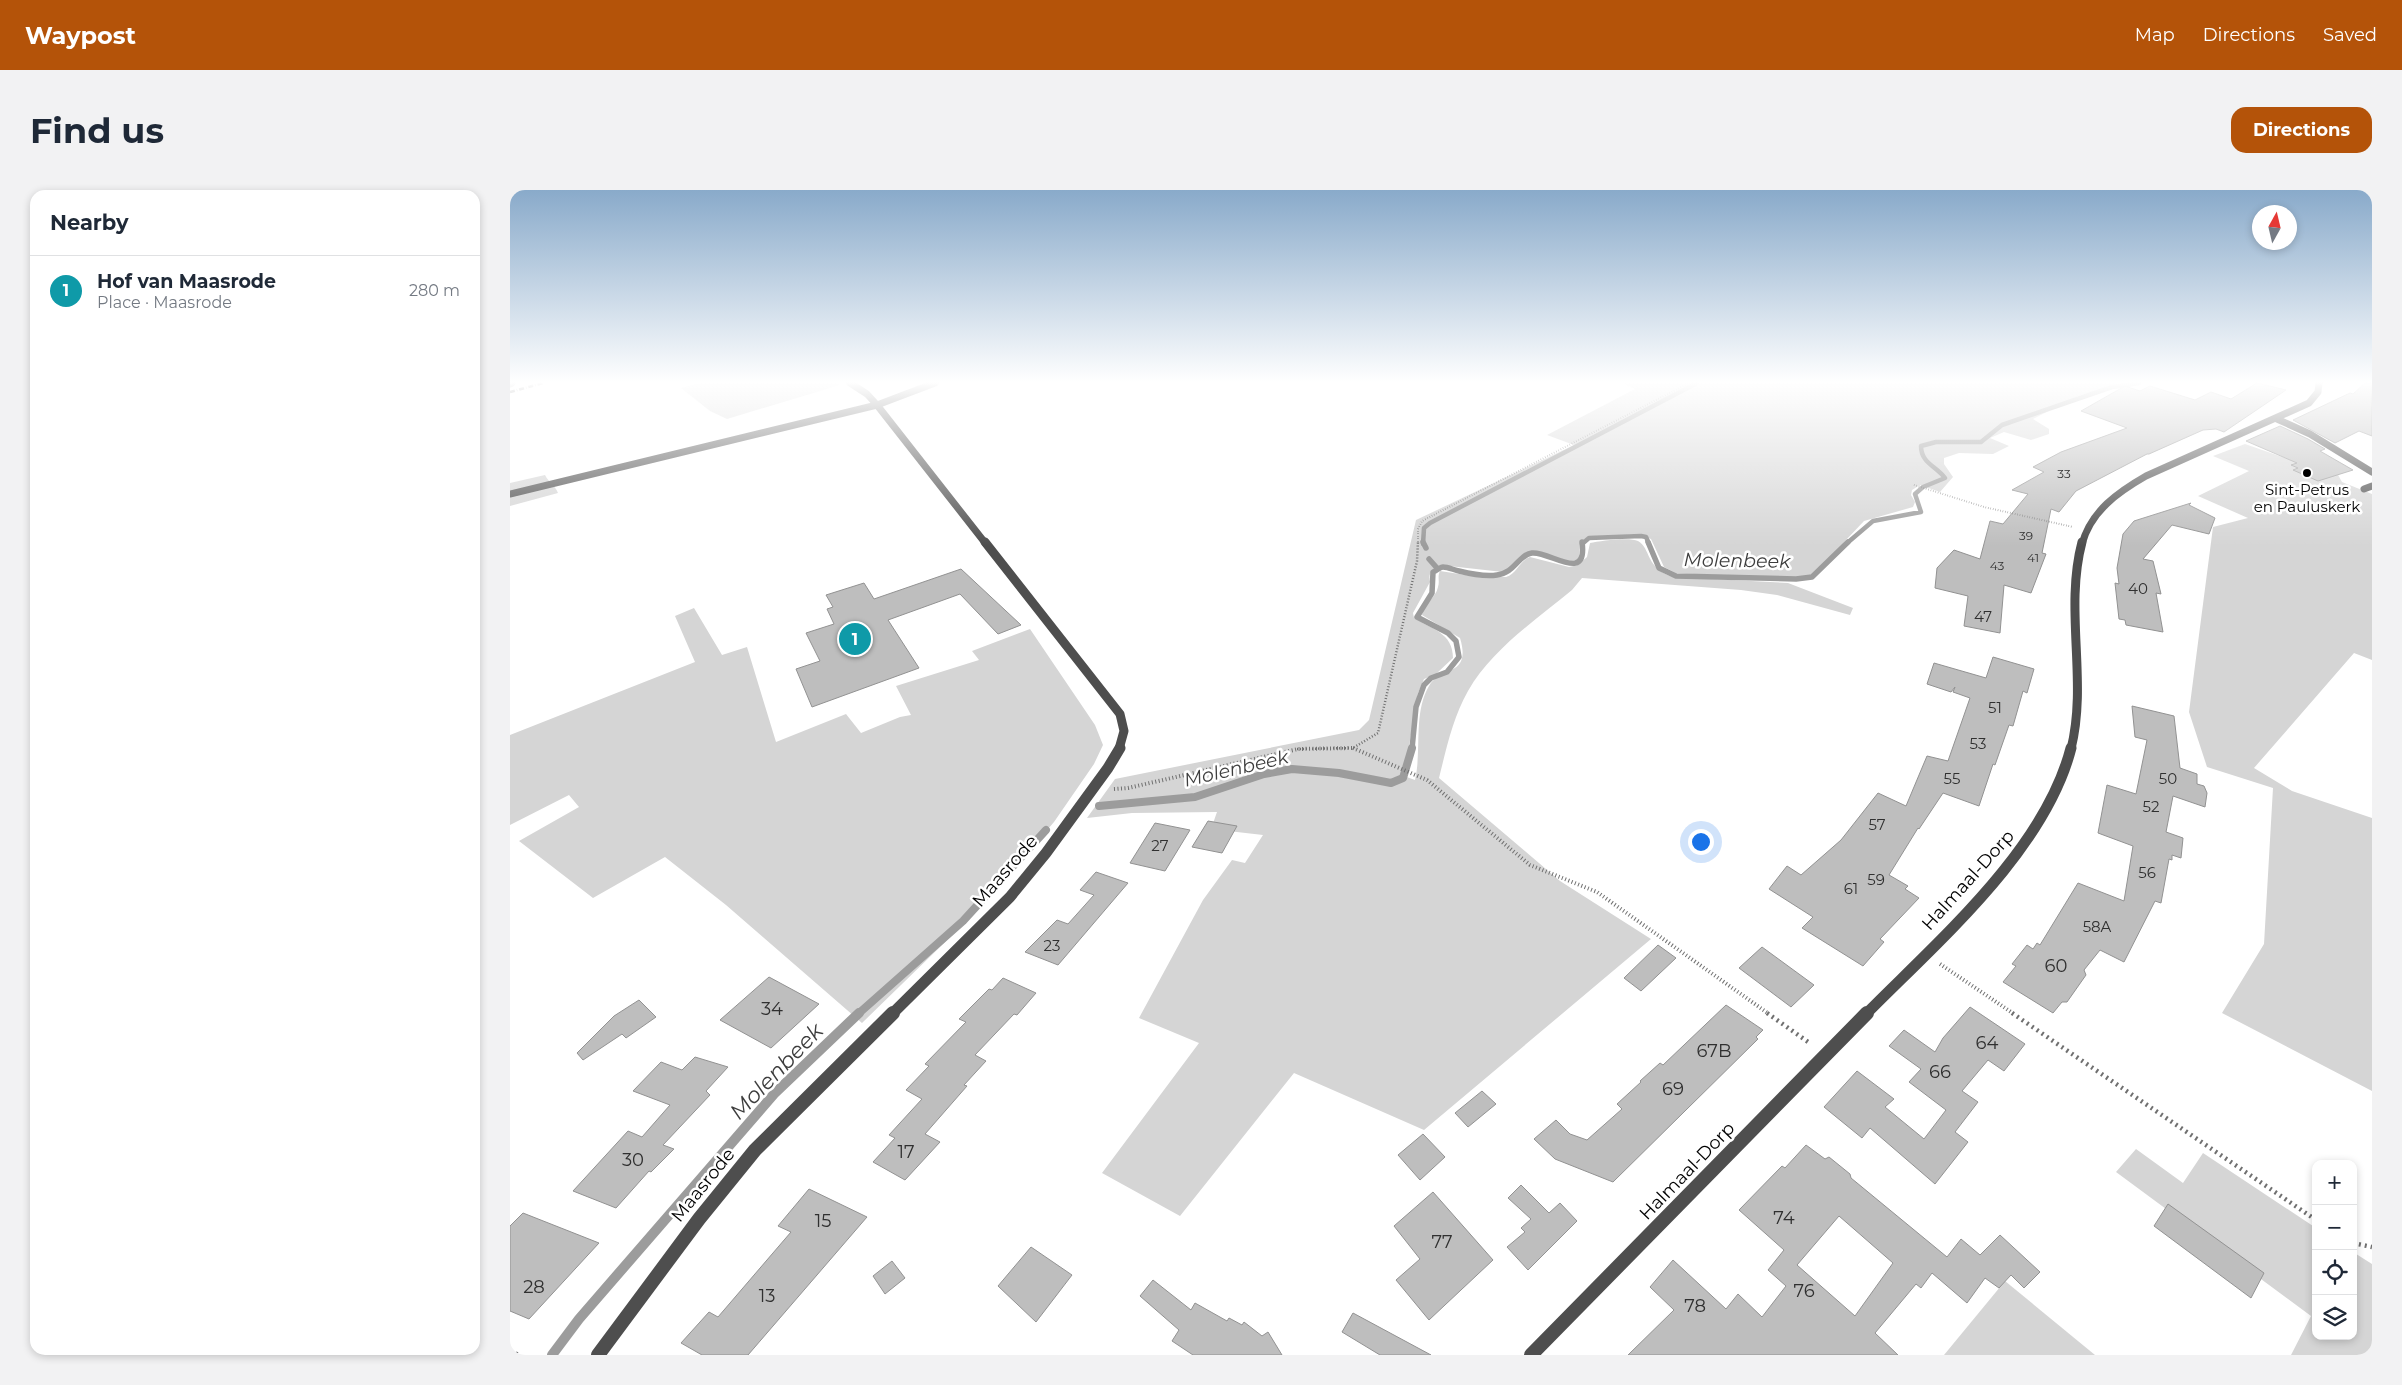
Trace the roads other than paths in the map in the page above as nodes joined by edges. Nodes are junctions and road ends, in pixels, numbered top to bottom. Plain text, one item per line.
1 (741, 437) edge
2 (903, 437) edge
3 (2233, 437) edge
4 (2315, 437) edge
5 (2372, 472) edge
6 (510, 494) edge
7 (598, 1355) edge
8 (1531, 1355) edge

1 - 6 street
2 - 7 street, Maasrode
3 - 8 street, Halmaal-Dorp
4 - 5 street

